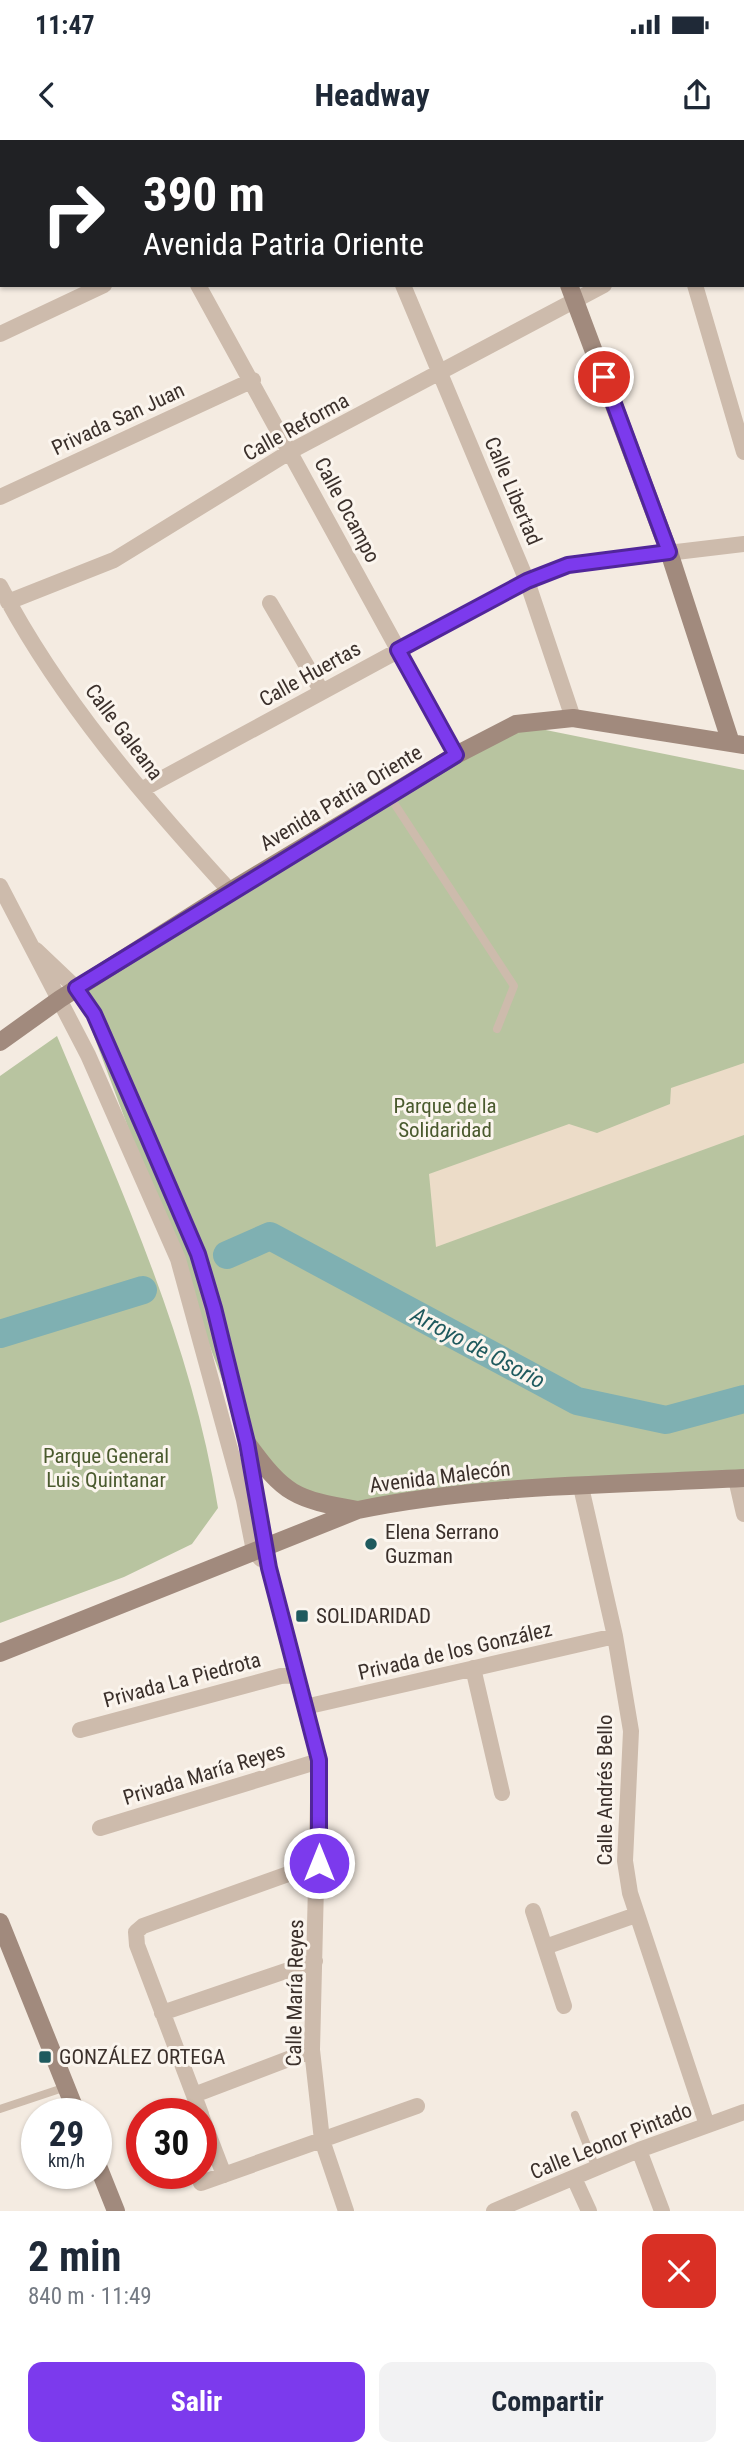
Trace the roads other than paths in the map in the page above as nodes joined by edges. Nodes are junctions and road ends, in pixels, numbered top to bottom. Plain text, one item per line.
1 (100, 287) edge
2 (199, 287) edge
3 (404, 287) edge
4 (570, 287) edge
5 (601, 287) edge
6 (696, 287) edge
7 (576, 302) junction
8 (0, 334) edge
9 (440, 372) junction
10 (253, 380) junction
11 (291, 451) junction
12 (744, 453) edge
13 (0, 497) edge
14 (744, 544) edge
15 (669, 552) junction
16 (527, 581) junction
17 (0, 586) edge
18 (8, 601) junction
19 (270, 603) dead end
20 (398, 650) junction
21 (322, 692) junction
22 (573, 718) junction
23 (737, 744) edge
24 (456, 755) junction
25 (141, 790) junction
26 (390, 797) junction
27 (0, 886) edge
28 (230, 891) junction
29 (36, 950) junction
30 (76, 988) junction
31 (60, 999) junction
32 (498, 1029) dead end
33 (0, 1042) edge
34 (247, 1443) junction
35 (740, 1478) edge
36 (581, 1488) junction
37 (358, 1510) junction
38 (744, 1514) edge
39 (260, 1548) junction
40 (615, 1636) junction
41 (0, 1653) edge
42 (473, 1668) junction
43 (295, 1675) junction
44 (305, 1707) junction
45 (80, 1730) dead end
46 (319, 1760) junction
47 (502, 1793) dead end
48 (100, 1828) dead end
49 (319, 1863) junction
50 (533, 1911) dead end
51 (635, 1915) junction
52 (0, 1922) edge
53 (545, 1947) junction
54 (316, 1961) junction
55 (564, 2006) dead end
56 (162, 2013) junction
57 (312, 2050) junction
58 (66, 2087) junction
59 (194, 2095) junction
60 (70, 2098) edge
61 (195, 2098) edge
62 (417, 2106) dead end
63 (0, 2109) edge
64 (744, 2112) edge
65 (575, 2115) dead end
66 (707, 2125) junction
67 (322, 2140) junction
68 (639, 2150) junction
69 (217, 2157) edge
70 (596, 2169) junction
71 (224, 2175) junction
72 (217, 2177) edge
73 (574, 2178) junction
74 (107, 2189) edge
75 (116, 2211) edge
76 (346, 2211) edge
77 (494, 2211) edge
78 (589, 2211) edge
79 (663, 2211) edge

1 - 8 street
2 - 10 street, Calle Ocampo
3 - 9 street, Calle Libertad
4 - 7 street
5 - 7 street, Calle Reforma
6 - 12 street
7 - 9 street, Calle Reforma
7 - 15 street
9 - 11 street, Calle Reforma
9 - 16 street, Calle Libertad
10 - 11 street, Calle Ocampo
10 - 13 street, Privada San Juan
11 - 18 street, Calle Reforma
11 - 20 street, Calle Ocampo
14 - 15 street, Calle Huertas
15 - 16 street, Calle Huertas
15 - 23 street
16 - 20 street, Calle Huertas
16 - 22 street, Calle Libertad
17 - 18 street, Calle Galeana
18 - 25 street, Calle Galeana
19 - 21 street
20 - 21 street, Calle Huertas
20 - 24 street, Calle Ocampo
21 - 25 street, Calle Huertas
22 - 23 street, Avenida Patria Oriente
22 - 24 street, Avenida Patria Oriente
24 - 26 street, Avenida Patria Oriente
25 - 28 street, Calle Galeana
26 - 28 street, Avenida Patria Oriente
26 - 32 lane
27 - 29 street
28 - 30 street, Avenida Patria Oriente
29 - 30 street, Calle María Reyes
29 - 31 street, Calle María Reyes
30 - 31 street, Avenida Patria Oriente
30 - 34 street, Calle María Reyes
31 - 33 street, Avenida Patria Oriente
31 - 39 street, Calle María Reyes
34 - 37 street
34 - 39 street, Calle María Reyes
35 - 36 street, Avenida Malecón
35 - 38 street
36 - 37 street, Avenida Malecón
36 - 40 street, Calle Andrés Bello
37 - 39 street, Avenida Malecón
39 - 41 street, Avenida Malecón
39 - 43 street, Calle María Reyes
40 - 42 street, Privada de los González
40 - 51 street, Calle Andrés Bello
42 - 44 street, Privada de los González
42 - 47 street
43 - 44 street, Calle María Reyes
43 - 45 street, Privada La Piedrota
44 - 46 street, Calle María Reyes
46 - 48 street, Privada María Reyes
46 - 49 street, Calle María Reyes
49 - 54 street, Calle María Reyes
49 - 56 street
50 - 53 street
51 - 53 street
51 - 66 street, Calle Andrés Bello
52 - 58 street
53 - 55 street
54 - 56 street
54 - 57 street, Calle María Reyes
56 - 59 street
57 - 59 street
57 - 67 street, Calle María Reyes
58 - 60 street
58 - 63 lane
59 - 61 street
62 - 67 street
64 - 66 street, Calle Leonor Pintado
65 - 70 lane
66 - 68 street, Calle Leonor Pintado
67 - 71 street
67 - 76 street, Calle María Reyes
68 - 70 street, Calle Leonor Pintado
68 - 79 street
69 - 71 street
70 - 73 street, Calle Leonor Pintado
71 - 72 street
73 - 77 street, Calle Leonor Pintado
73 - 78 street
74 - 75 street

